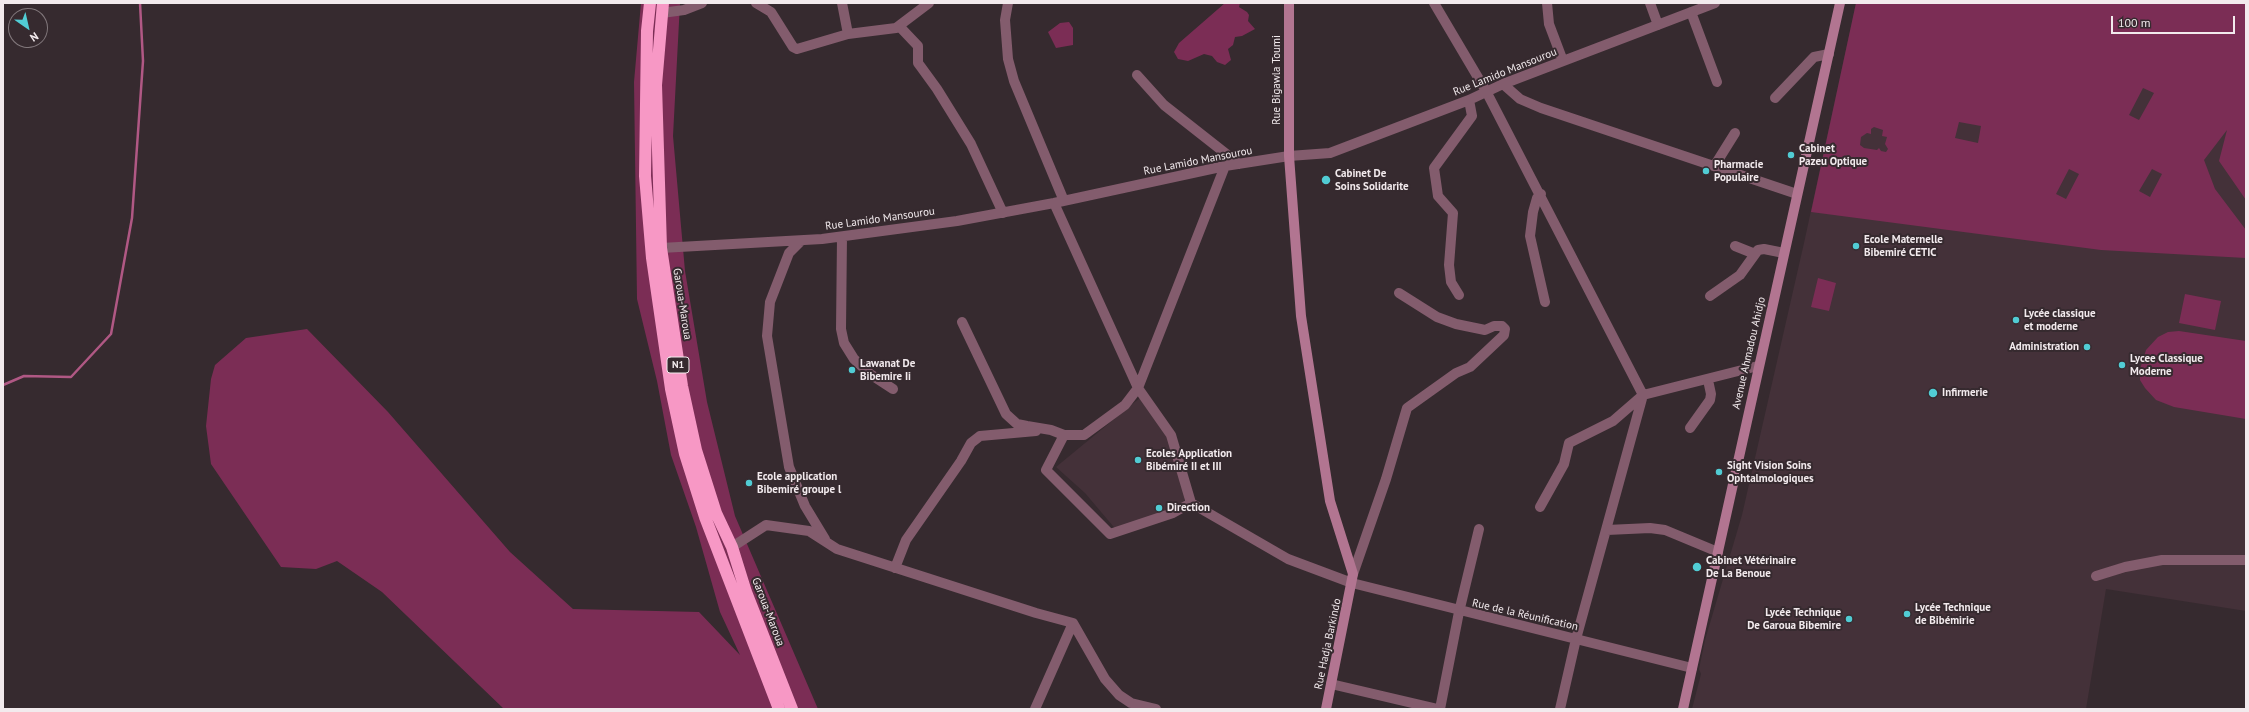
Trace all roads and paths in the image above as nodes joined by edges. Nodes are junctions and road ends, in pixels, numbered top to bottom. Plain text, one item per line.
1 (650, 3) edge
2 (702, 3) edge
3 (756, 3) edge
4 (842, 3) edge
5 (928, 3) edge
6 (1008, 3) edge
7 (1289, 3) edge
8 (1434, 3) edge
9 (1547, 3) edge
10 (1650, 3) edge
11 (1715, 3) edge
12 (1840, 3) edge
13 (663, 8) edge
14 (1691, 12) junction
15 (1658, 25) junction
16 (899, 26) junction
17 (848, 34) junction
18 (1829, 54) junction
19 (1563, 61) junction
20 (1137, 75) dead end
21 (1718, 82) dead end
22 (1503, 84) junction
23 (1486, 91) junction
24 (1775, 98) dead end
25 (1469, 100) junction
26 (1735, 133) dead end
27 (1289, 156) junction
28 (1239, 164) junction
29 (1225, 166) junction
30 (1715, 166) junction
31 (1541, 194) junction
32 (1797, 194) junction
33 (1059, 202) junction
34 (1003, 212) junction
35 (842, 237) junction
36 (801, 240) junction
37 (1735, 246) dead end
38 (661, 248) junction
39 (1784, 253) junction
40 (1755, 254) junction
41 (1399, 293) dead end
42 (1459, 295) dead end
43 (1710, 296) dead end
44 (1545, 302) dead end
45 (962, 322) dead end
46 (1758, 366) junction
47 (1708, 380) junction
48 (893, 388) dead end
49 (1138, 388) junction
50 (1643, 395) junction
51 (1690, 428) dead end
52 (1051, 430) junction
53 (1064, 435) junction
54 (1191, 503) junction
55 (1540, 507) dead end
56 (1479, 529) dead end
57 (1607, 530) junction
58 (827, 543) junction
59 (732, 547) junction
60 (1718, 552) junction
61 (2246, 560) edge
62 (895, 568) junction
63 (2096, 576) dead end
64 (1353, 579) junction
65 (1459, 612) junction
66 (1073, 623) junction
67 (1576, 639) junction
68 (1692, 668) junction
69 (1331, 684) junction
70 (779, 709) edge
71 (792, 709) edge
72 (1035, 709) edge
73 (1156, 709) edge
74 (1326, 709) edge
75 (1439, 709) edge
76 (1560, 709) edge
77 (1683, 709) edge

1 - 70 highway, Garoua-Maroua / N1
2 - 13 street
3 - 17 street
4 - 17 street
5 - 16 street
6 - 33 street
7 - 27 main road, Rue Bigawla Toumi
8 - 23 street
9 - 19 street
10 - 15 street
11 - 14 street, Rue Lamido Mansourou
12 - 18 main road, Avenue Ahmadou Ahidjo
13 - 38 highway, Garoua-Maroua / N1
14 - 15 street, Rue Lamido Mansourou
14 - 21 street
15 - 19 street, Rue Lamido Mansourou
16 - 17 street
16 - 34 street
18 - 24 street
18 - 32 main road, Avenue Ahmadou Ahidjo
19 - 22 street, Rue Lamido Mansourou
20 - 28 street
22 - 23 street, Rue Lamido Mansourou
22 - 30 street
23 - 25 street, Rue Lamido Mansourou
23 - 31 street
25 - 27 street, Rue Lamido Mansourou
25 - 42 street
26 - 30 street
27 - 28 street, Rue Lamido Mansourou
27 - 64 main road, Rue Bigawla Toumi
28 - 29 street, Rue Lamido Mansourou
29 - 33 street, Rue Lamido Mansourou
29 - 49 street
30 - 32 street
31 - 44 street
31 - 50 street
32 - 39 main road, Avenue Ahmadou Ahidjo
33 - 34 street, Rue Lamido Mansourou
33 - 49 street
34 - 35 street, Rue Lamido Mansourou
35 - 36 street, Rue Lamido Mansourou
35 - 48 street
36 - 38 street, Rue Lamido Mansourou
36 - 58 street
37 - 40 street
38 - 59 highway, Garoua-Maroua / N1
39 - 40 street
39 - 46 main road, Avenue Ahmadou Ahidjo
40 - 43 street
41 - 64 street
45 - 52 street
46 - 47 street
46 - 60 main road, Avenue Ahmadou Ahidjo
47 - 50 street
47 - 51 street
49 - 53 street
49 - 54 street
50 - 55 street
50 - 57 street
52 - 53 street
52 - 62 street
53 - 54 street
54 - 64 street, Rue de la Réunification
56 - 65 street
57 - 60 street
57 - 67 street
58 - 59 street
58 - 62 street
59 - 71 highway, Garoua-Maroua / N1
60 - 68 main road, Avenue Ahmadou Ahidjo
61 - 63 street
62 - 66 street
64 - 65 street, Rue de la Réunification
64 - 69 main road, Rue Hadja Barkindo
65 - 67 street, Rue de la Réunification
65 - 75 street
66 - 72 street
66 - 73 street
67 - 68 street, Rue de la Réunification
67 - 76 street
68 - 77 main road, Avenue Ahmadou Ahidjo
69 - 74 main road, Rue Hadja Barkindo
69 - 75 street

